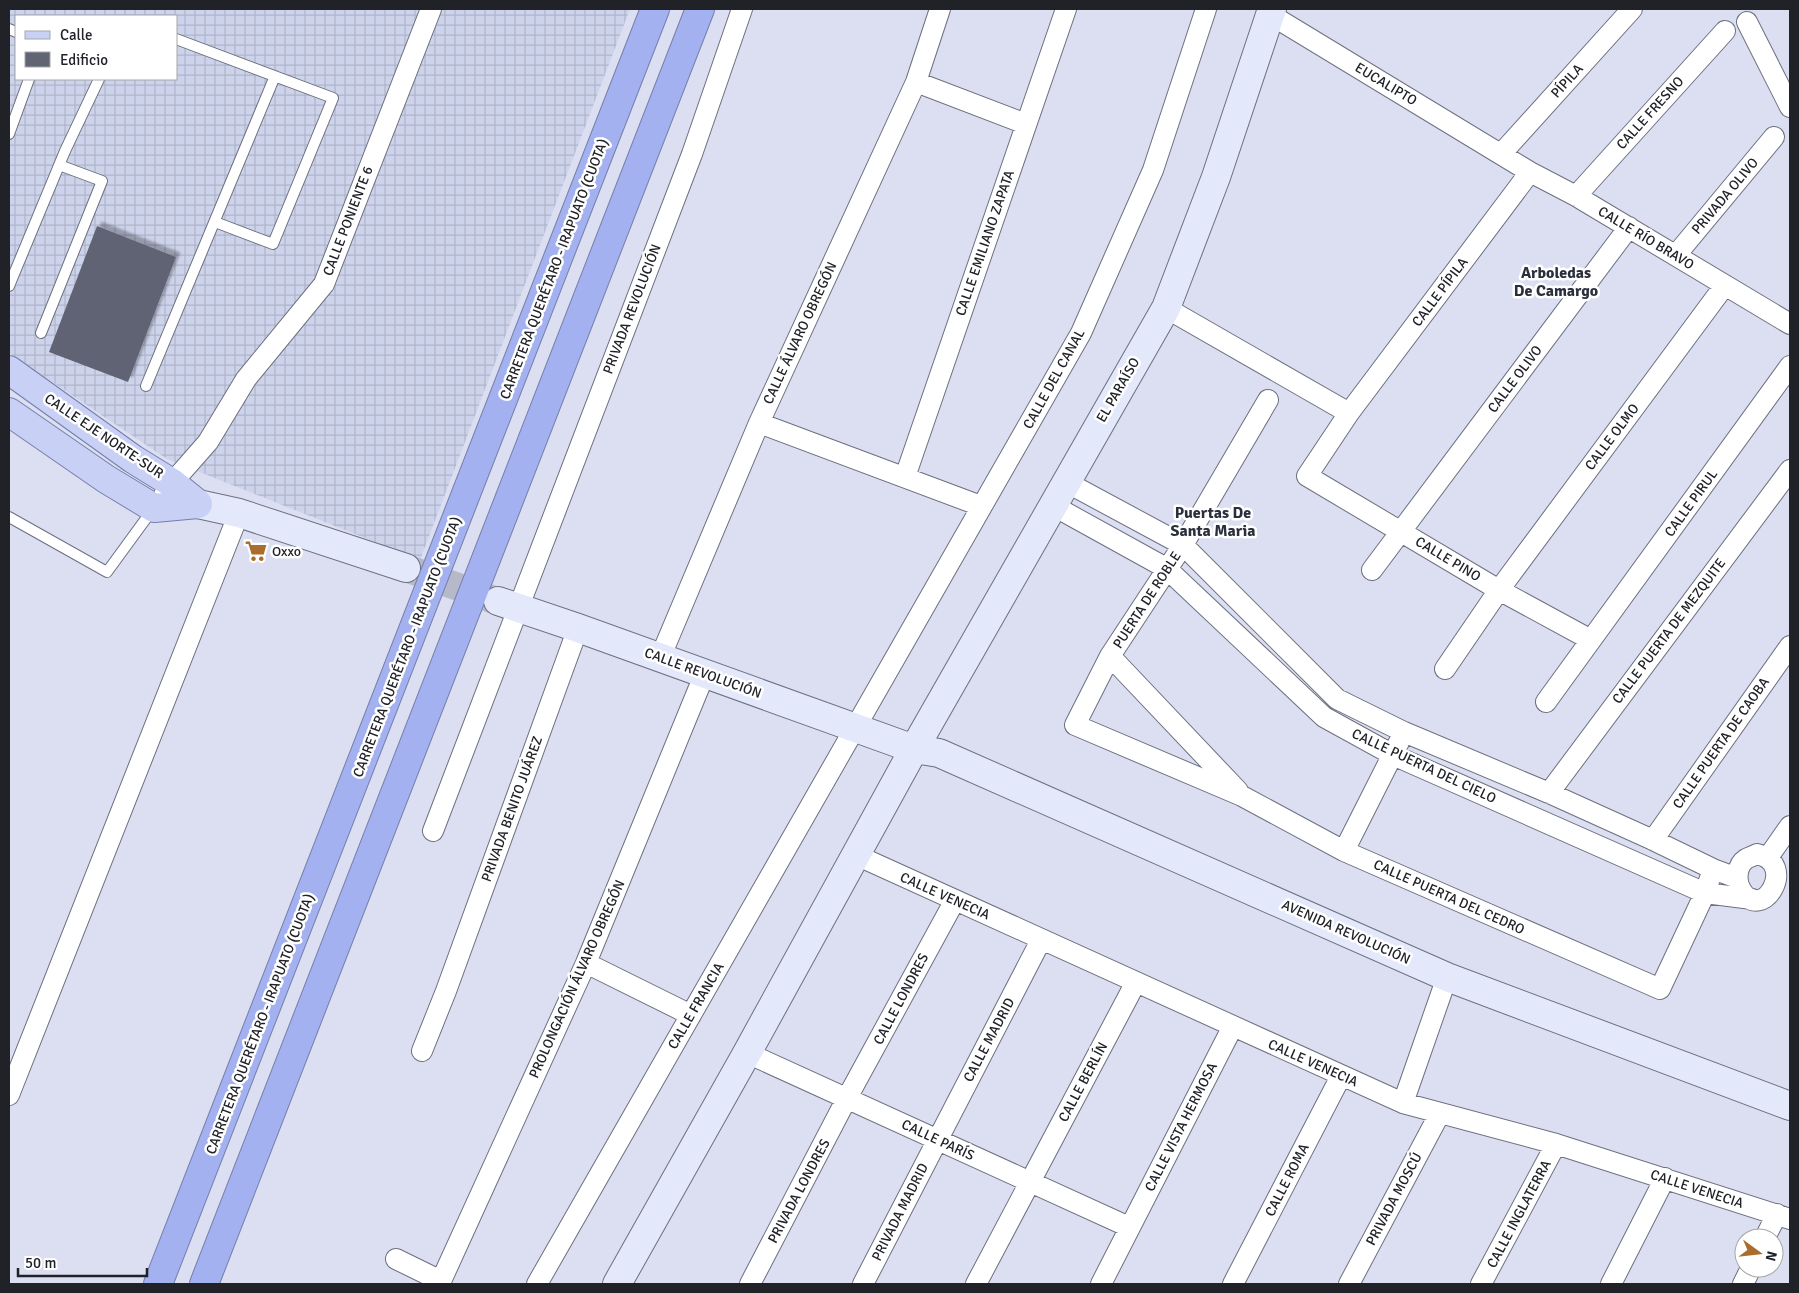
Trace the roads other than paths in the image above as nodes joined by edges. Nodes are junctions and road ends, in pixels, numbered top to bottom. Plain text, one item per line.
1 (429, 9) edge
2 (655, 9) edge
3 (700, 9) edge
4 (742, 9) edge
5 (940, 9) edge
6 (1066, 9) edge
7 (1206, 9) edge
8 (1632, 9) edge
9 (1271, 12) edge
10 (1747, 22) dead end
11 (1725, 31) dead end
12 (178, 40) edge
13 (275, 76) junction
14 (29, 80) edge
15 (99, 80) edge
16 (916, 82) junction
17 (1790, 107) edge
18 (1026, 124) junction
19 (9, 134) edge
20 (1774, 137) dead end
21 (1501, 154) junction
22 (59, 165) junction
23 (1530, 172) junction
24 (1576, 196) junction
25 (215, 222) junction
26 (1629, 227) junction
27 (1676, 255) junction
28 (1725, 285) junction
29 (9, 286) edge
30 (1166, 308) junction
31 (1790, 324) edge
32 (41, 333) dead end
33 (1790, 366) edge
34 (9, 370) edge
35 (146, 386) dead end
36 (1268, 400) dead end
37 (9, 412) edge
38 (1349, 413) junction
39 (759, 423) junction
40 (1790, 470) edge
41 (1307, 476) joint
42 (905, 477) junction
43 (1066, 482) junction
44 (172, 483) junction
45 (198, 504) junction
46 (1052, 505) junction
47 (981, 506) junction
48 (154, 508) junction
49 (239, 513) junction
50 (9, 517) edge
51 (1400, 531) junction
52 (1183, 545) junction
53 (406, 568) tunnel mouth
54 (1166, 568) junction
55 (1372, 570) dead end
56 (1499, 590) junction
57 (508, 604) junction
58 (578, 628) junction
59 (1591, 640) junction
60 (1790, 646) edge
61 (1110, 656) junction
62 (660, 658) junction
63 (1445, 669) dead end
64 (705, 674) junction
65 (1546, 702) dead end
66 (1075, 725) joint
67 (860, 729) junction
68 (1404, 732) junction
69 (911, 747) junction
70 (1393, 755) junction
71 (1549, 793) junction
72 (1242, 796) junction
73 (1790, 826) edge
74 (433, 831) dead end
75 (1652, 840) junction
76 (1344, 851) junction
77 (856, 855) junction
78 (1783, 867) edge
79 (1713, 869) junction
80 (1737, 878) junction
81 (1705, 893) junction
82 (955, 900) junction
83 (1752, 900) junction
84 (1042, 940) junction
85 (586, 963) junction
86 (1447, 977) junction
87 (1136, 982) junction
88 (691, 1015) junction
89 (1233, 1026) junction
90 (422, 1051) dead end
91 (747, 1053) junction
92 (1342, 1076) junction
93 (9, 1095) edge
94 (847, 1098) junction
95 (1403, 1104) junction
96 (1790, 1106) edge
97 (1440, 1113) junction
98 (937, 1140) junction
99 (1556, 1144) junction
100 (1665, 1178) junction
101 (1030, 1182) junction
102 (1784, 1216) edge
103 (1129, 1227) junction
104 (1774, 1228) edge
105 (396, 1259) dead end
106 (158, 1284) edge
107 (204, 1284) edge
108 (537, 1284) edge
109 (617, 1284) edge
110 (750, 1284) edge
111 (863, 1284) edge
112 (976, 1284) edge
113 (1101, 1284) edge
114 (1233, 1284) edge
115 (1348, 1284) edge
116 (1481, 1284) edge
117 (1611, 1284) edge

1 - 44 street, CALLE PONIENTE 6
2 - 106 highway, CARRETERA QUERÉTARO - IRAPUATO (CUOTA)
3 - 107 highway
4 - 57 street, PRIVADA REVOLUCIÓN
5 - 16 street, CALLE ÁLVARO OBREGÓN
6 - 18 street, CALLE EMILIANO ZAPATA
7 - 47 street, CALLE DEL CANAL
8 - 21 street, PÍPILA
9 - 21 street, EUCALIPTO
9 - 30 main road, EL PARAÍSO
10 - 17 street
11 - 24 street, CALLE FRESNO
12 - 13 lane
13 - 25 lane
13 - 25 lane
14 - 19 lane
15 - 22 lane
16 - 18 street
16 - 39 street, CALLE ÁLVARO OBREGÓN
18 - 42 street, CALLE EMILIANO ZAPATA
20 - 27 street, PRIVADA OLIVO
21 - 23 street, CALLE RÍO BRAVO
22 - 29 lane
22 - 32 lane
23 - 24 street, CALLE RÍO BRAVO
23 - 38 street, CALLE PÍPILA
24 - 26 street, CALLE RÍO BRAVO
25 - 35 lane
26 - 27 street, CALLE RÍO BRAVO
26 - 51 street, CALLE OLIVO
27 - 28 street, CALLE RÍO BRAVO
28 - 31 street, CALLE RÍO BRAVO
28 - 56 street, CALLE OLMO
30 - 38 street
30 - 43 main road, EL PARAÍSO
33 - 59 street, CALLE PIRUL
34 - 44 main road, CALLE EJE NORTE-SUR
36 - 52 street, PUERTA DE ROBLE
37 - 48 main road
38 - 41 street, CALLE PÍPILA
39 - 42 street
39 - 62 street, CALLE ÁLVARO OBREGÓN
40 - 71 street, CALLE PUERTA DE MEZQUITE
41 - 51 street, CALLE PINO
42 - 47 street
43 - 46 main road, EL PARAÍSO
43 - 52 street, CALLE PUERTA DEL CIELO
44 - 45 main road, CALLE EJE NORTE-SUR
44 - 48 street, CALLE PONIENTE 6
45 - 48 main road, CALLE EJE NORTE-SUR
45 - 49 main road, CALLE EJE NORTE-SUR
46 - 54 street, CALLE PUERTA DEL CIELO
46 - 69 main road, EL PARAÍSO
47 - 67 street, CALLE DEL CANAL
48 - 50 lane
49 - 53 main road, CALLE EJE NORTE-SUR
49 - 93 street
51 - 55 street
51 - 56 street, CALLE PINO
52 - 54 street, PUERTA DE ROBLE
52 - 68 street, CALLE PUERTA DEL CIELO
54 - 61 street, PUERTA DE ROBLE
54 - 70 street, CALLE PUERTA DEL CIELO
56 - 59 street, CALLE PINO
56 - 63 street, CALLE OLMO
57 - 58 main road, CALLE REVOLUCIÓN
57 - 74 street, PRIVADA REVOLUCIÓN
58 - 62 main road, CALLE REVOLUCIÓN
58 - 90 street, PRIVADA BENITO JUÁREZ
59 - 65 street, CALLE PIRUL
60 - 75 street, CALLE PUERTA DE CAOBA
61 - 66 street, PUERTA DE ROBLE
61 - 72 street, CALLE PUERTA DEL CEDRO
62 - 64 main road, CALLE REVOLUCIÓN
64 - 67 main road, CALLE REVOLUCIÓN
64 - 85 street, PROLONGACIÓN ÁLVARO OBREGÓN
66 - 72 street, CALLE PUERTA DEL CEDRO
67 - 69 main road, CALLE REVOLUCIÓN
67 - 88 street, CALLE FRANCIA
68 - 70 street
68 - 71 street, CALLE PUERTA DEL CIELO
69 - 77 main road
69 - 86 main road, AVENIDA REVOLUCIÓN
70 - 76 street
70 - 81 street, CALLE PUERTA DEL CIELO
71 - 75 street, CALLE PUERTA DEL CIELO
72 - 76 street, CALLE PUERTA DEL CEDRO
73 - 78 street
75 - 79 street, CALLE PUERTA DEL CIELO
76 - 81 street, CALLE PUERTA DEL CEDRO
77 - 82 street, CALLE VENECIA
77 - 91 main road
78 - 80 street
78 - 83 street
79 - 80 street, CALLE PUERTA DEL CIELO
79 - 81 street
80 - 83 street
81 - 83 street, CALLE PUERTA DEL CIELO
82 - 84 street, CALLE VENECIA
82 - 94 street, CALLE LONDRES
84 - 87 street, CALLE VENECIA
84 - 98 street, CALLE MADRID
85 - 88 street
85 - 105 street, PROLONGACIÓN ÁLVARO OBREGÓN
86 - 95 street
86 - 96 main road, AVENIDA REVOLUCIÓN
87 - 89 street, CALLE VENECIA
87 - 101 street, CALLE BERLÍN
88 - 108 street, CALLE FRANCIA
89 - 92 street, CALLE VENECIA
89 - 103 street, CALLE VISTA HERMOSA
91 - 94 street, CALLE PARÍS
91 - 109 main road
92 - 95 street, CALLE VENECIA
92 - 114 street, CALLE ROMA
94 - 98 street, CALLE PARÍS
94 - 110 street, PRIVADA LONDRES
95 - 97 street, CALLE VENECIA
97 - 99 street, CALLE VENECIA
97 - 115 street, PRIVADA MOSCÚ
98 - 101 street, CALLE PARÍS
98 - 111 street, PRIVADA MADRID
99 - 100 street, CALLE VENECIA
99 - 116 street, CALLE INGLATERRA
100 - 102 street, CALLE VENECIA
100 - 117 street
101 - 103 street, CALLE PARÍS
101 - 112 street, CALLE BERLÍN
102 - 104 street
103 - 113 street, CALLE VISTA HERMOSA

